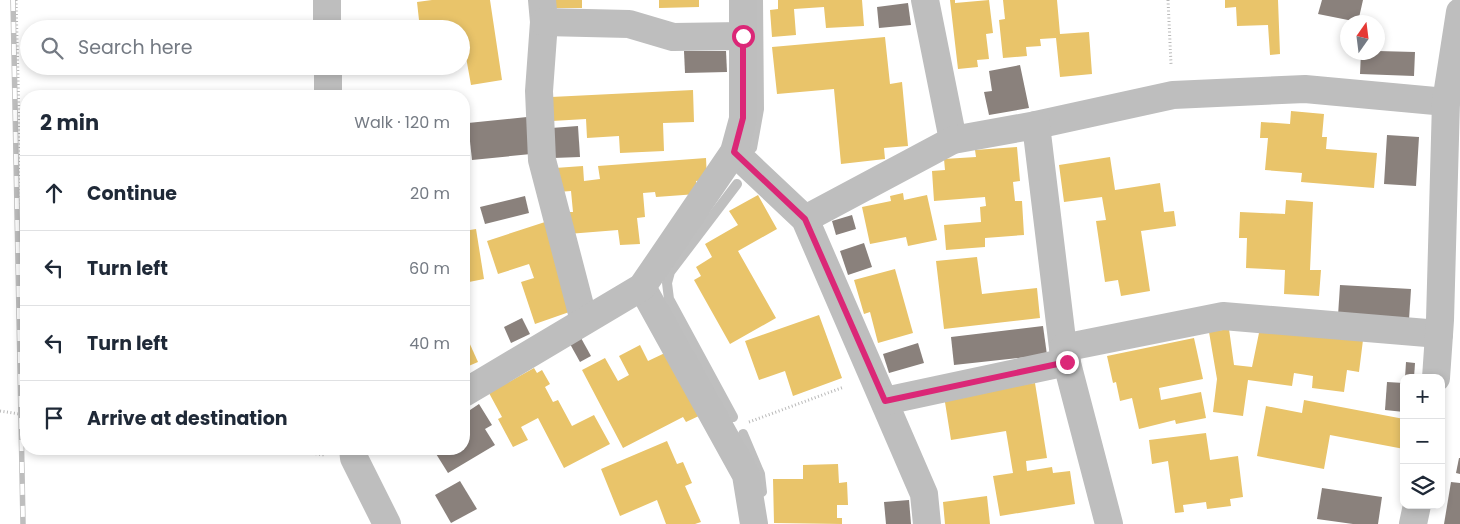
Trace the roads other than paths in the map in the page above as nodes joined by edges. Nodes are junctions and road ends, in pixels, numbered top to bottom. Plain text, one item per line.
1 (327, 0) edge
2 (743, 0) edge
3 (925, 0) edge
4 (543, 11) edge
5 (1460, 12) edge
6 (327, 20) edge
7 (743, 36) junction
8 (328, 75) edge
9 (328, 90) edge
10 (1446, 102) junction
11 (1036, 125) junction
12 (953, 140) junction
13 (734, 152) junction
14 (805, 219) junction
15 (642, 287) junction
16 (584, 321) junction
17 (1446, 327) edge
18 (1065, 355) junction
19 (1437, 374) edge
20 (470, 389) edge
21 (885, 401) junction
22 (360, 455) edge
23 (1416, 509) edge
24 (387, 524) edge
25 (754, 524) edge
26 (927, 524) edge
27 (1110, 524) edge
28 (1413, 524) edge

1 - 6 street
2 - 7 street
3 - 12 street
4 - 7 street
4 - 16 street
5 - 10 street
7 - 13 street
8 - 9 street
10 - 11 street
10 - 17 street
11 - 12 street
11 - 18 street
12 - 14 street
13 - 14 street
13 - 15 street
14 - 21 street
15 - 16 street
15 - 25 street
16 - 20 street
17 - 18 street
17 - 19 street
18 - 21 street
18 - 27 street
21 - 26 street
22 - 24 street
23 - 28 street

